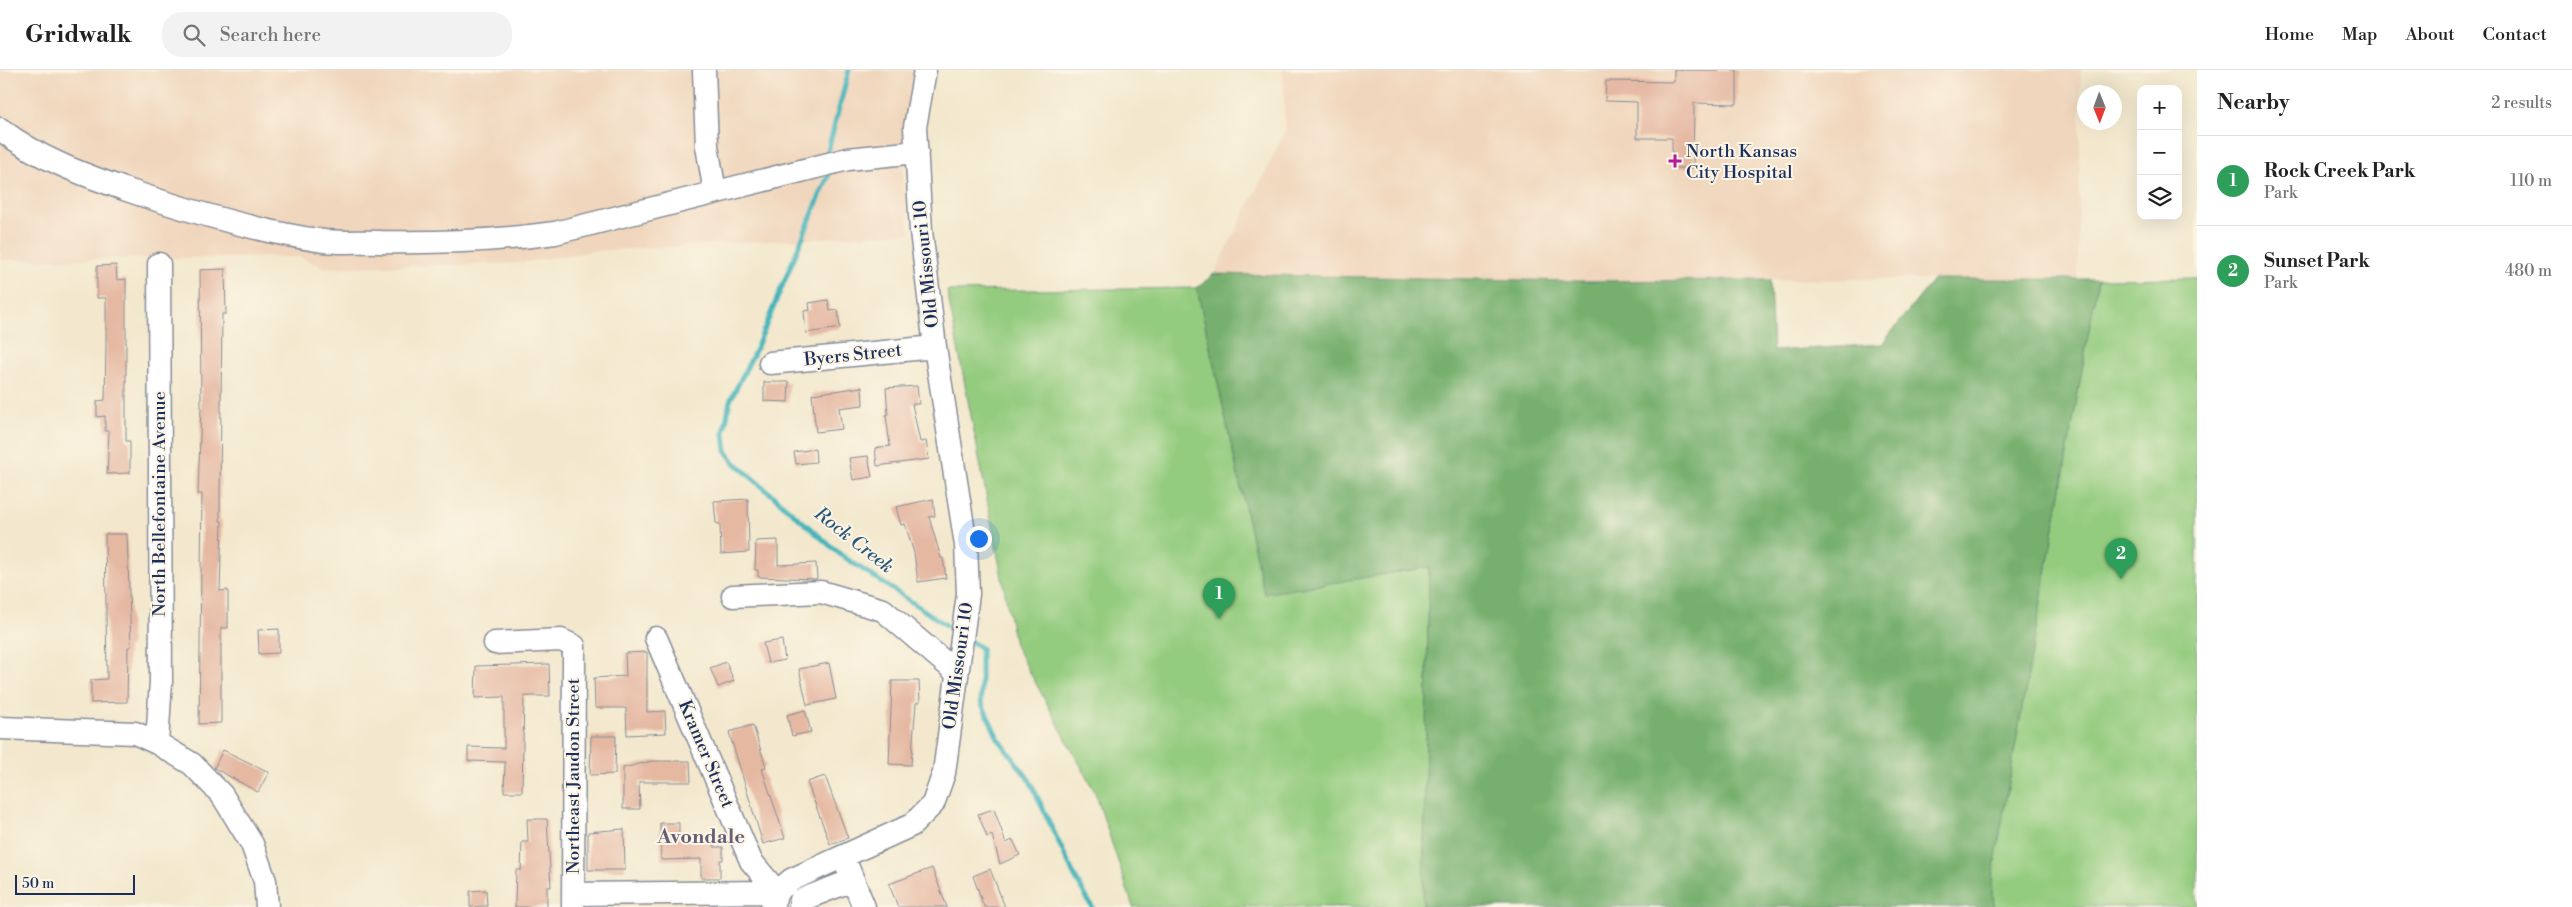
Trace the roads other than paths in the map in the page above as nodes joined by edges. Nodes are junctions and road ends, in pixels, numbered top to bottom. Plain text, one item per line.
1 (704, 70) edge
2 (925, 70) edge
3 (940, 70) edge
4 (0, 130) edge
5 (917, 152) junction
6 (715, 192) junction
7 (159, 264) dead end
8 (935, 347) junction
9 (770, 363) dead end
10 (734, 596) dead end
11 (656, 638) dead end
12 (495, 643) dead end
13 (958, 663) junction
14 (0, 728) edge
15 (157, 743) junction
16 (842, 855) junction
17 (853, 880) junction
18 (780, 893) edge
19 (573, 901) edge
20 (800, 904) edge
21 (267, 907) edge
22 (864, 907) edge

1 - 6 street
2 - 5 street, Old Missouri 10
3 - 5 street
4 - 6 street
5 - 6 street
5 - 8 street, Old Missouri 10
7 - 15 street, North Bellefontaine Avenue
8 - 9 street, Byers Street
8 - 13 street, Old Missouri 10
10 - 13 street
11 - 18 street, Kramer Street
12 - 19 street, Northeast Jaudon Street
13 - 16 street, Old Missouri 10
14 - 15 street
15 - 21 street
16 - 17 street
16 - 18 street, Old Missouri 10
17 - 20 street
17 - 22 street
18 - 19 street
18 - 20 street, Kramer Street

